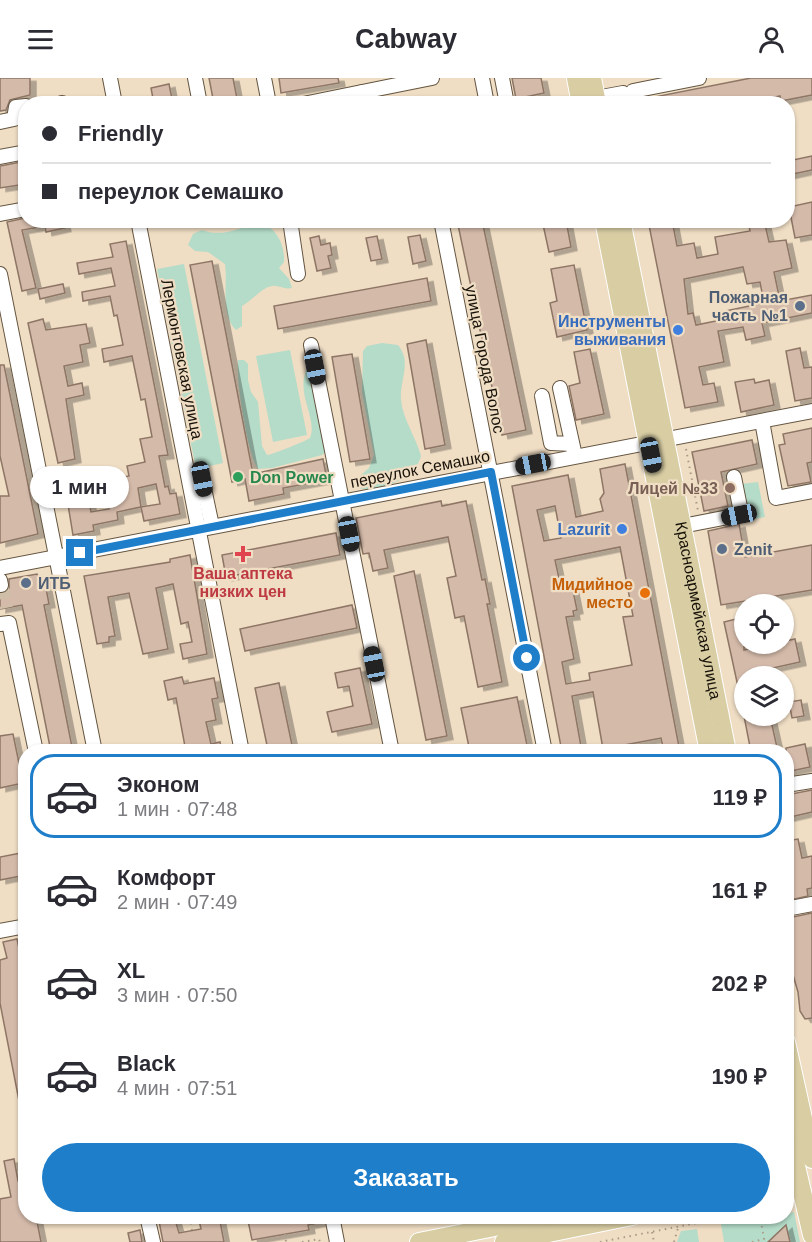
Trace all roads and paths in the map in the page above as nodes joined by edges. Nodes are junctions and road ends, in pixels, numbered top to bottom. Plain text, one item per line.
1 (110, 78) edge
2 (195, 78) edge
3 (264, 78) edge
4 (432, 78) edge
5 (482, 78) edge
6 (502, 78) edge
7 (576, 78) edge
8 (592, 78) edge
9 (699, 78) edge
10 (113, 96) edge
11 (198, 96) edge
12 (267, 96) edge
13 (370, 96) edge
14 (485, 96) edge
15 (505, 96) edge
16 (583, 96) edge
17 (587, 96) edge
18 (611, 96) edge
19 (18, 107) edge
20 (0, 122) edge
21 (18, 154) edge
22 (0, 157) edge
23 (18, 211) edge
24 (0, 214) edge
25 (140, 228) edge
26 (291, 228) edge
27 (443, 228) edge
28 (606, 228) edge
29 (622, 228) edge
30 (0, 274) edge
31 (298, 274) dead end
32 (311, 345) dead end
33 (560, 388) dead end
34 (542, 396) dead end
35 (812, 411) edge
36 (762, 422) junction
37 (683, 437) junction
38 (656, 442) junction
39 (574, 450) junction
40 (491, 472) junction
41 (734, 477) dead end
42 (202, 479) dead end
43 (812, 491) edge
44 (342, 501) junction
45 (701, 523) junction
46 (682, 526) junction
47 (205, 528) junction
48 (57, 557) junction
49 (0, 568) edge
50 (6, 608) dead end
51 (4, 624) edge
52 (34, 744) edge
53 (93, 744) edge
54 (241, 744) edge
55 (390, 744) edge
56 (543, 744) edge
57 (708, 744) edge
58 (725, 744) edge
59 (812, 781) edge
60 (794, 784) edge
61 (812, 904) edge
62 (794, 907) edge
63 (18, 928) edge
64 (0, 931) edge
65 (794, 1106) edge
66 (794, 1144) edge
67 (801, 1162) edge
68 (799, 1182) edge
69 (149, 1224) edge
70 (191, 1224) edge
71 (334, 1224) edge
72 (482, 1224) edge
73 (593, 1224) edge
74 (693, 1224) edge
75 (761, 1224) edge
76 (678, 1227) junction
77 (192, 1230) dead end
78 (652, 1232) junction
79 (285, 1234) dead end
80 (812, 1235) edge
81 (628, 1237) junction
82 (153, 1242) edge
83 (286, 1242) edge
84 (302, 1242) edge
85 (320, 1242) edge
86 (337, 1242) edge
87 (419, 1242) edge
88 (504, 1242) edge
89 (600, 1242) edge
90 (629, 1242) edge
91 (654, 1242) edge
92 (674, 1242) edge
93 (752, 1242) edge

1 - 10 street
2 - 11 street
3 - 12 street
4 - 13 street
5 - 14 street
6 - 15 street
7 - 16 main road
8 - 17 main road
9 - 18 street
19 - 20 street
21 - 22 street
23 - 24 street
25 - 47 street, Лермонтовская улица
26 - 31 street
27 - 40 street, улица Города Волос
28 - 38 main road, Красноармейская улица
29 - 38 main road, Красноармейская улица
30 - 48 street
32 - 44 street
33 - 39 street
34 - 39 street
35 - 36 street, переулок Семашко
36 - 37 street, переулок Семашко
36 - 43 street
37 - 38 street, переулок Семашко
37 - 45 path
38 - 39 street, переулок Семашко
38 - 46 main road, Красноармейская улица
38 - 57 main road, Красноармейская улица
39 - 40 street, переулок Семашко
40 - 44 street, переулок Семашко
40 - 56 street, улица Города Волос
41 - 45 street
42 - 47 street
44 - 47 street, переулок Семашко
44 - 55 street
45 - 46 street
46 - 58 main road, Красноармейская улица
47 - 48 street, переулок Семашко
47 - 54 street, Лермонтовская улица
48 - 49 street, переулок Семашко
48 - 53 street
50 - 51 street
51 - 52 street
59 - 60 street
61 - 62 street
63 - 64 street
65 - 67 main road
66 - 67 main road
67 - 68 main road
68 - 80 main road
69 - 82 street
70 - 77 path
71 - 86 street
72 - 87 main road
73 - 88 main road
74 - 76 path
75 - 93 path
76 - 78 path
76 - 92 path
78 - 81 path
78 - 91 path
79 - 83 path
81 - 89 path
81 - 90 path
84 - 85 path

